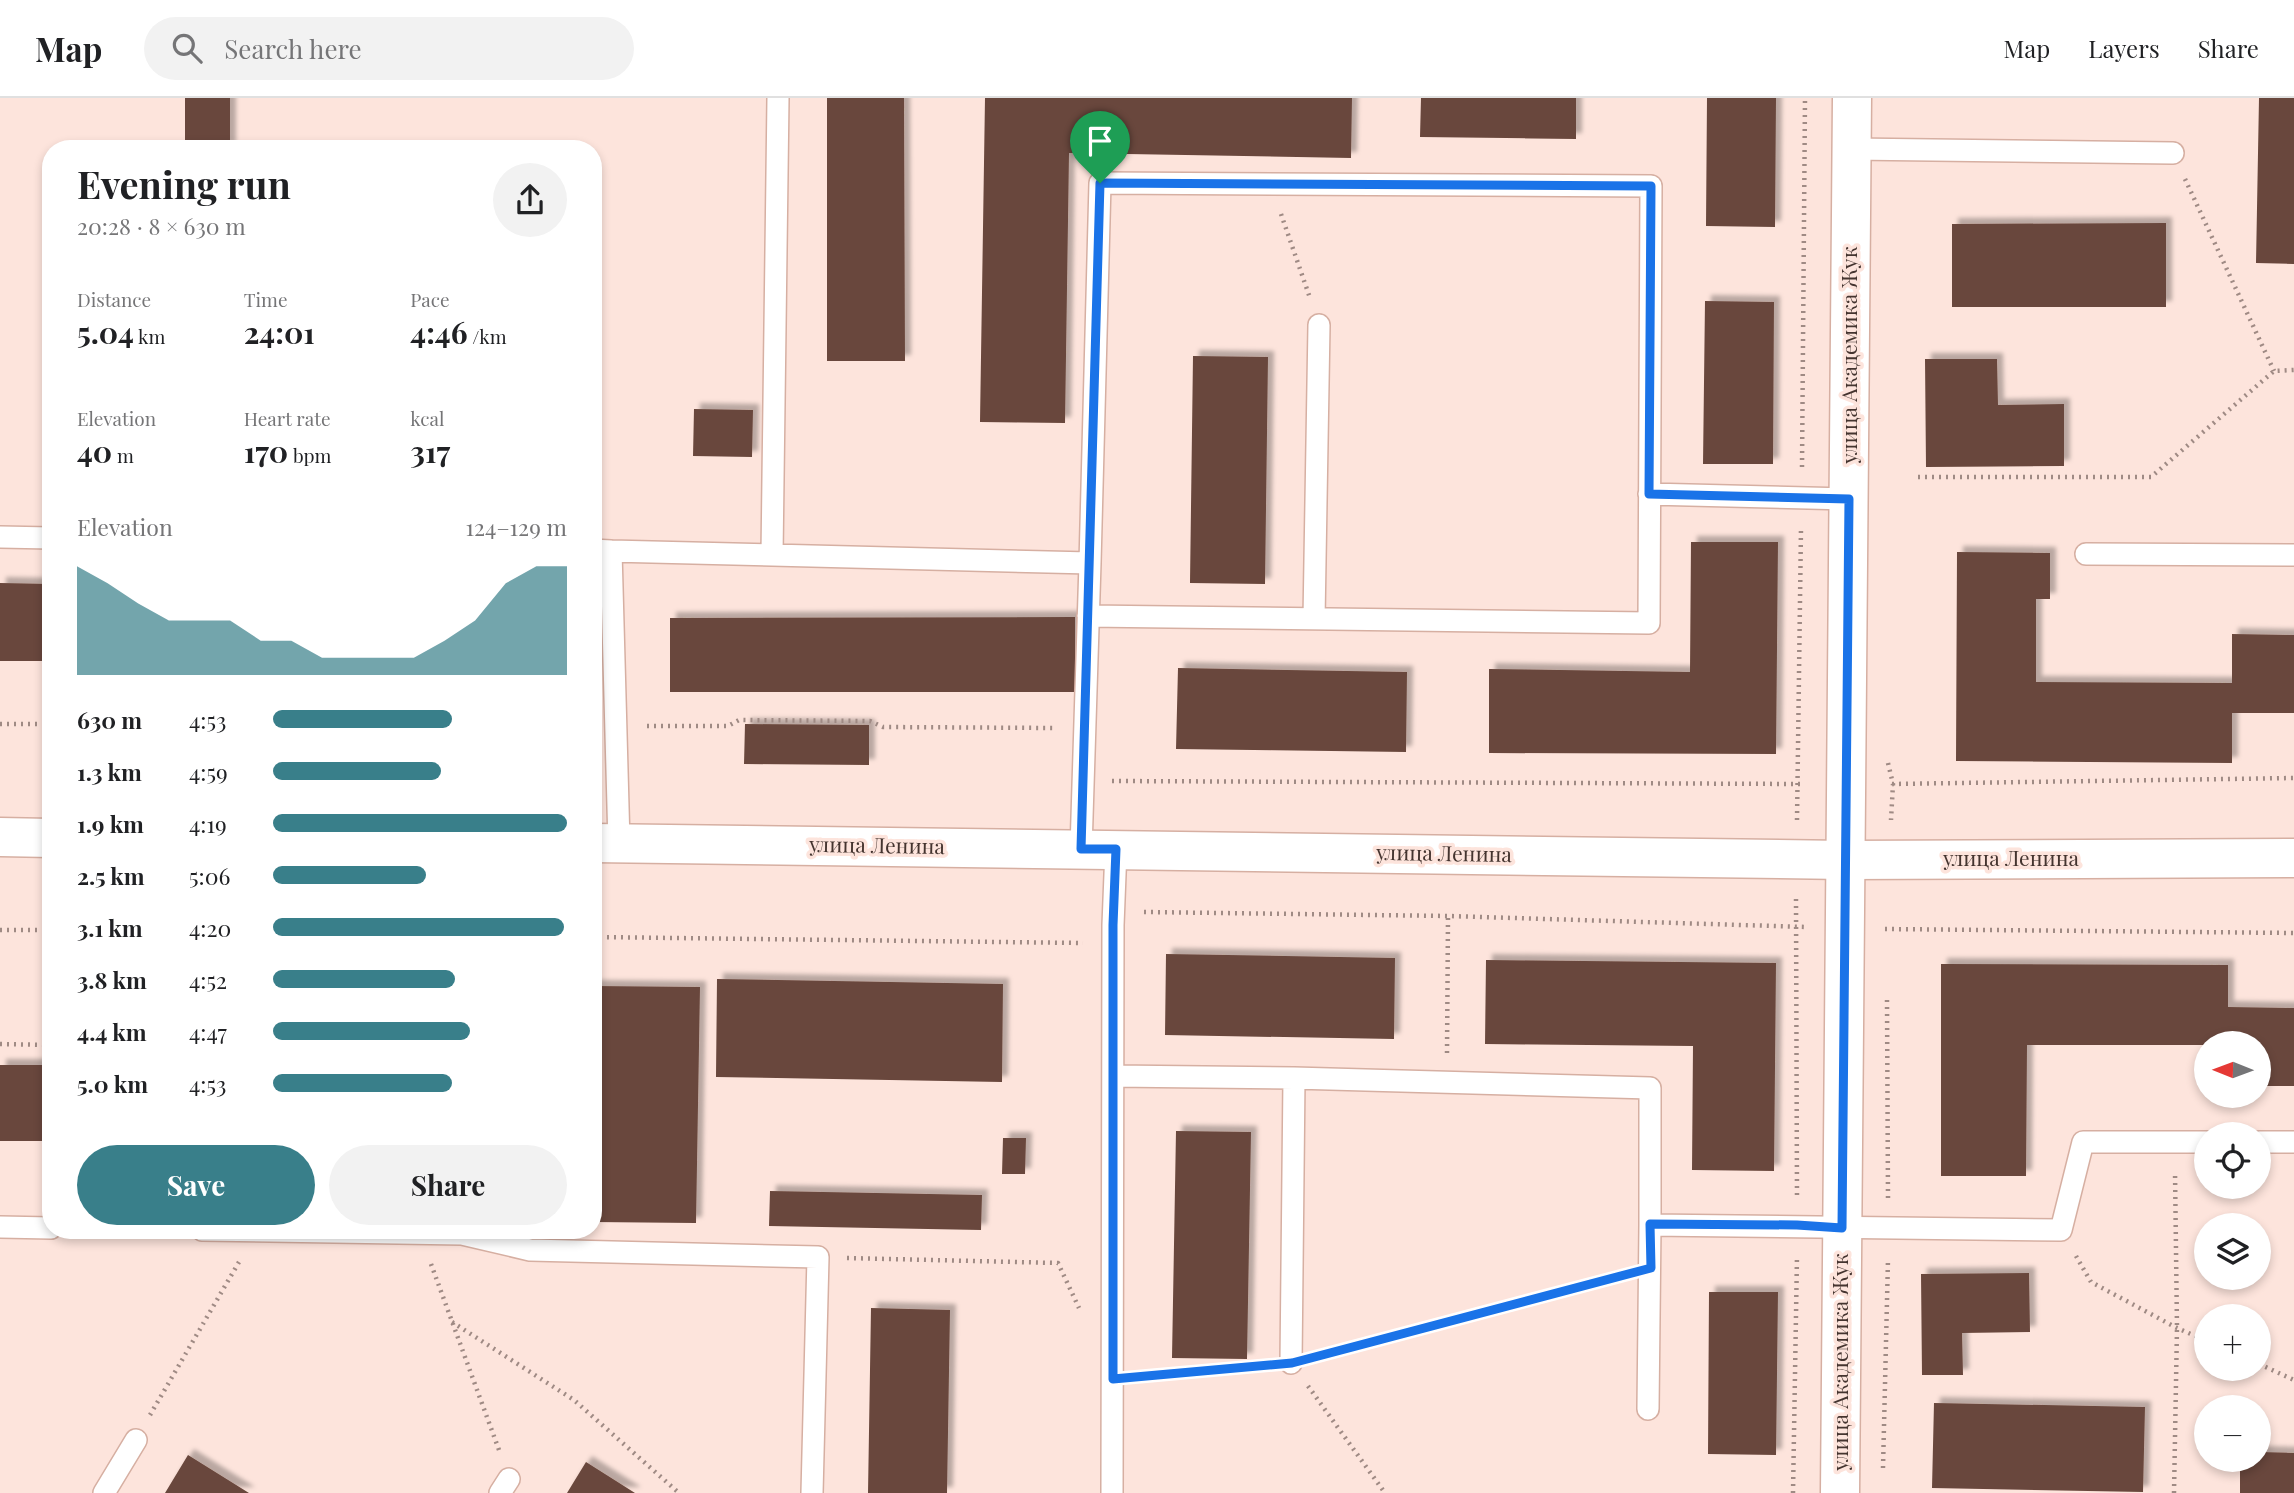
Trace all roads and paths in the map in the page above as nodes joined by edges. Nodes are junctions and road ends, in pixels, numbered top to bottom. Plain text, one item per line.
1 (778, 98) edge
2 (1805, 98) edge
3 (1852, 98) edge
4 (1851, 149) junction
5 (2173, 153) joint
6 (1270, 184) junction
7 (1319, 325) joint
8 (2294, 370) edge
9 (2274, 371) junction
10 (1918, 477) dead end
11 (1649, 494) junction
12 (1802, 498) junction
13 (1849, 499) junction
14 (0, 537) edge
15 (42, 538) edge
16 (602, 551) edge
17 (2086, 554) dead end
18 (772, 555) junction
19 (2294, 555) edge
20 (1090, 562) junction
21 (1088, 616) junction
22 (1314, 619) junction
23 (0, 724) edge
24 (42, 724) edge
25 (617, 726) junction
26 (1084, 728) junction
27 (2294, 778) edge
28 (1083, 781) junction
29 (1798, 784) junction
30 (1846, 784) junction
31 (0, 837) edge
32 (42, 838) edge
33 (606, 843) edge
34 (1099, 849) junction
35 (2294, 858) edge
36 (1796, 859) junction
37 (1845, 860) junction
38 (1448, 916) junction
39 (1113, 925) junction
40 (1797, 927) junction
41 (1844, 928) junction
42 (0, 930) edge
43 (42, 930) edge
44 (2294, 933) edge
45 (602, 937) edge
46 (0, 1044) edge
47 (42, 1045) edge
48 (1113, 1076) junction
49 (1294, 1078) junction
50 (1447, 1082) junction
51 (2175, 1142) junction
52 (2194, 1142) edge
53 (2271, 1142) edge
54 (2294, 1142) edge
55 (1650, 1224) junction
56 (1797, 1225) junction
57 (0, 1227) edge
58 (42, 1228) edge
59 (1842, 1228) junction
60 (2061, 1230) junction
61 (252, 1239) edge
62 (421, 1239) edge
63 (483, 1239) edge
64 (818, 1257) junction
65 (1651, 1268) junction
66 (1080, 1309) dead end
67 (452, 1322) junction
68 (2177, 1328) junction
69 (2194, 1335) edge
70 (1292, 1363) junction
71 (2271, 1369) edge
72 (1113, 1379) junction
73 (2294, 1380) edge
74 (1648, 1409) dead end
75 (136, 1440) joint
76 (505, 1486) edge
77 (104, 1493) edge
78 (680, 1493) edge
79 (812, 1493) edge
80 (1112, 1493) edge
81 (1385, 1493) edge
82 (1793, 1493) edge
83 (1840, 1493) edge
84 (2174, 1493) edge

1 - 18 lane
2 - 12 path
3 - 4 main road, улица Академика Жук
4 - 5 lane
4 - 13 main road, улица Академика Жук
5 - 9 path
6 - 7 path
6 - 11 lane
6 - 20 lane
7 - 22 lane
8 - 9 path
9 - 10 path
11 - 12 lane
11 - 22 lane
12 - 13 lane
12 - 29 path
13 - 30 main road, улица Академика Жук
14 - 15 lane
16 - 18 lane
16 - 25 lane
17 - 19 lane
18 - 20 lane
20 - 21 lane
21 - 22 lane
21 - 26 lane
23 - 24 path
25 - 26 path
25 - 33 lane
26 - 28 lane
27 - 30 path
28 - 29 path
28 - 34 lane
29 - 30 path
29 - 36 path
30 - 37 main road, улица Академика Жук
31 - 32 main road
33 - 34 main road, улица Ленина
34 - 36 main road, улица Ленина
34 - 39 lane
35 - 37 main road, улица Ленина
36 - 37 main road, улица Ленина
36 - 40 path
37 - 41 main road, улица Академика Жук
38 - 39 path
38 - 40 path
38 - 50 path
39 - 45 path
39 - 48 lane
40 - 41 path
40 - 56 path
41 - 44 path
41 - 59 main road, улица Академика Жук
42 - 43 path
46 - 47 path
48 - 49 lane
48 - 72 lane
49 - 50 lane
49 - 70 lane
50 - 55 lane
51 - 52 lane
51 - 60 lane
51 - 68 path
53 - 54 lane
55 - 56 lane
55 - 65 lane
56 - 59 lane
56 - 82 path
57 - 58 lane
59 - 60 lane
59 - 83 main road, улица Академика Жук
60 - 68 path
61 - 75 path
62 - 67 path
63 - 64 lane
64 - 66 path
64 - 79 lane
65 - 70 path
65 - 74 lane
67 - 76 path
67 - 78 path
68 - 69 path
68 - 84 path
70 - 72 path
70 - 81 path
71 - 73 path
72 - 80 lane
75 - 77 lane

